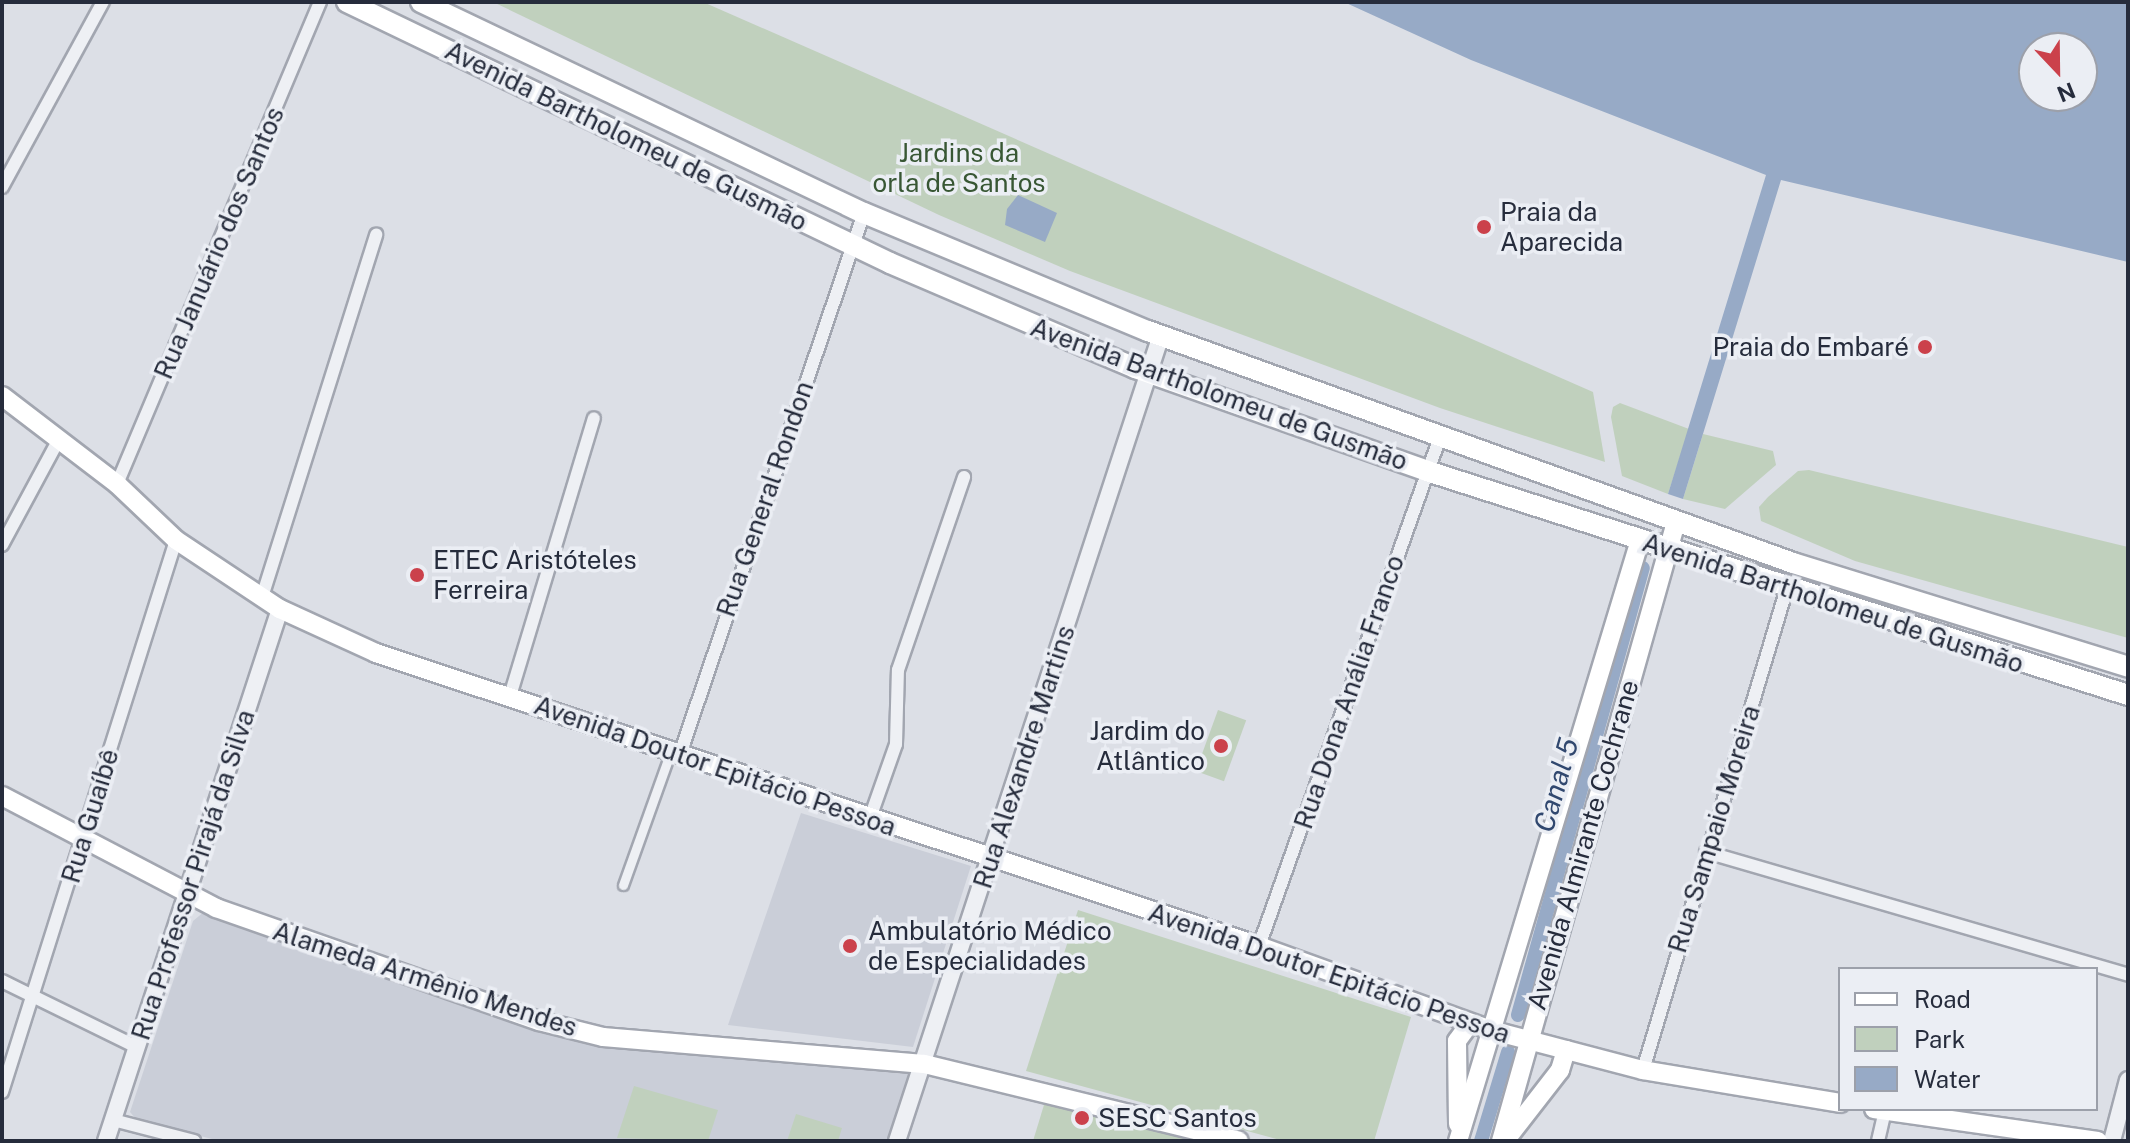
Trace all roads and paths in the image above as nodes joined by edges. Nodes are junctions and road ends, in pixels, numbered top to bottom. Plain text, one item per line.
1 (103, 2) edge
2 (320, 2) edge
3 (347, 2) edge
4 (421, 2) edge
5 (2, 187) edge
6 (864, 213) junction
7 (376, 235) dead end
8 (851, 244) junction
9 (1161, 335) junction
10 (1149, 372) junction
11 (2, 396) edge
12 (594, 418) dead end
13 (1440, 437) junction
14 (59, 439) junction
15 (1427, 471) junction
16 (964, 477) dead end
17 (117, 484) junction
18 (1676, 522) junction
19 (176, 540) junction
20 (1640, 540) junction
21 (2, 545) edge
22 (1667, 548) junction
23 (1787, 588) junction
24 (262, 597) junction
25 (280, 609) junction
26 (2128, 667) edge
27 (2128, 695) edge
28 (510, 696) junction
29 (675, 752) junction
30 (2, 796) edge
31 (870, 818) junction
32 (83, 838) junction
33 (1706, 852) junction
34 (993, 859) junction
35 (623, 885) dead end
36 (186, 893) junction
37 (1259, 946) junction
38 (2128, 975) edge
39 (2, 981) edge
40 (33, 998) junction
41 (1470, 1023) junction
42 (1512, 1036) junction
43 (137, 1047) junction
44 (1566, 1050) junction
45 (924, 1064) junction
46 (1643, 1070) junction
47 (2128, 1080) edge
48 (2, 1092) edge
49 (1838, 1103) edge
50 (1880, 1111) edge
51 (1887, 1111) edge
52 (113, 1120) junction
53 (106, 1141) edge
54 (194, 1141) edge
55 (897, 1141) edge
56 (1239, 1141) edge
57 (1458, 1141) edge
58 (1503, 1141) edge
59 (1878, 1141) edge
60 (2098, 1141) edge
61 (2112, 1141) edge

1 - 5 street
2 - 17 street, Rua Januário dos Santos
3 - 8 main road, Avenida Bartholomeu de Gusmão
4 - 6 main road, Avenida Bartholomeu de Gusmão
6 - 8 street, Rua General Rondon
6 - 9 main road, Avenida Bartholomeu de Gusmão
7 - 24 street
8 - 10 main road, Avenida Bartholomeu de Gusmão
8 - 29 street, Rua General Rondon
9 - 10 street, Rua Alexandre Martins
9 - 13 main road, Avenida Bartholomeu de Gusmão
10 - 15 main road, Avenida Bartholomeu de Gusmão
10 - 34 street, Rua Alexandre Martins
11 - 14 main road, Avenida Doutor Epitácio Pessoa
12 - 28 street, Avenida Doutor Epitácio Pessoa
13 - 15 street, Rua Dona Anália Franco
13 - 18 main road, Avenida Bartholomeu de Gusmão
14 - 17 main road, Avenida Doutor Epitácio Pessoa
14 - 21 street
15 - 20 main road, Avenida Bartholomeu de Gusmão
15 - 37 street, Rua Dona Anália Franco
16 - 31 street
17 - 19 main road, Avenida Doutor Epitácio Pessoa
18 - 22 main road, Avenida Almirante Cochrane
18 - 26 main road, Avenida Bartholomeu de Gusmão
19 - 24 main road, Avenida Doutor Epitácio Pessoa
19 - 32 street, Rua Guaíbê
20 - 22 main road, Avenida Bartholomeu de Gusmão
20 - 42 main road, Avenida Almirante Cochrane
22 - 23 main road, Avenida Bartholomeu de Gusmão
22 - 42 main road, Avenida Almirante Cochrane
23 - 27 main road, Avenida Bartholomeu de Gusmão
23 - 33 street, Rua Sampaio Moreira
24 - 25 main road, Avenida Doutor Epitácio Pessoa
25 - 28 main road, Avenida Doutor Epitácio Pessoa
25 - 36 street, Rua Professor Pirajá da Silva
28 - 29 main road, Avenida Doutor Epitácio Pessoa
29 - 31 main road, Avenida Doutor Epitácio Pessoa
29 - 35 street
30 - 32 main road, Alameda Armênio Mendes
31 - 34 main road, Avenida Doutor Epitácio Pessoa
32 - 36 main road, Alameda Armênio Mendes
32 - 40 street, Rua Guaíbê
33 - 38 street
33 - 46 street, Rua Sampaio Moreira
34 - 37 main road, Avenida Doutor Epitácio Pessoa
34 - 45 street, Rua Alexandre Martins
36 - 43 street, Rua Professor Pirajá da Silva
36 - 45 main road, Alameda Armênio Mendes
37 - 41 main road, Avenida Doutor Epitácio Pessoa
39 - 40 street
40 - 43 street
40 - 48 street, Rua Guaíbê
41 - 42 main road, Avenida Doutor Epitácio Pessoa
41 - 57 main road
42 - 44 main road, Avenida Doutor Epitácio Pessoa
42 - 57 main road, Avenida Almirante Cochrane
42 - 58 main road, Avenida Almirante Cochrane
43 - 52 street, Rua Professor Pirajá da Silva
44 - 46 main road, Avenida Doutor Epitácio Pessoa
44 - 58 main road
45 - 55 street, Rua Alexandre Martins
45 - 56 main road, Alameda Armênio Mendes
46 - 49 main road, Avenida Doutor Epitácio Pessoa
47 - 61 street
50 - 59 street
51 - 60 main road
52 - 53 street, Rua Professor Pirajá da Silva
52 - 54 street

